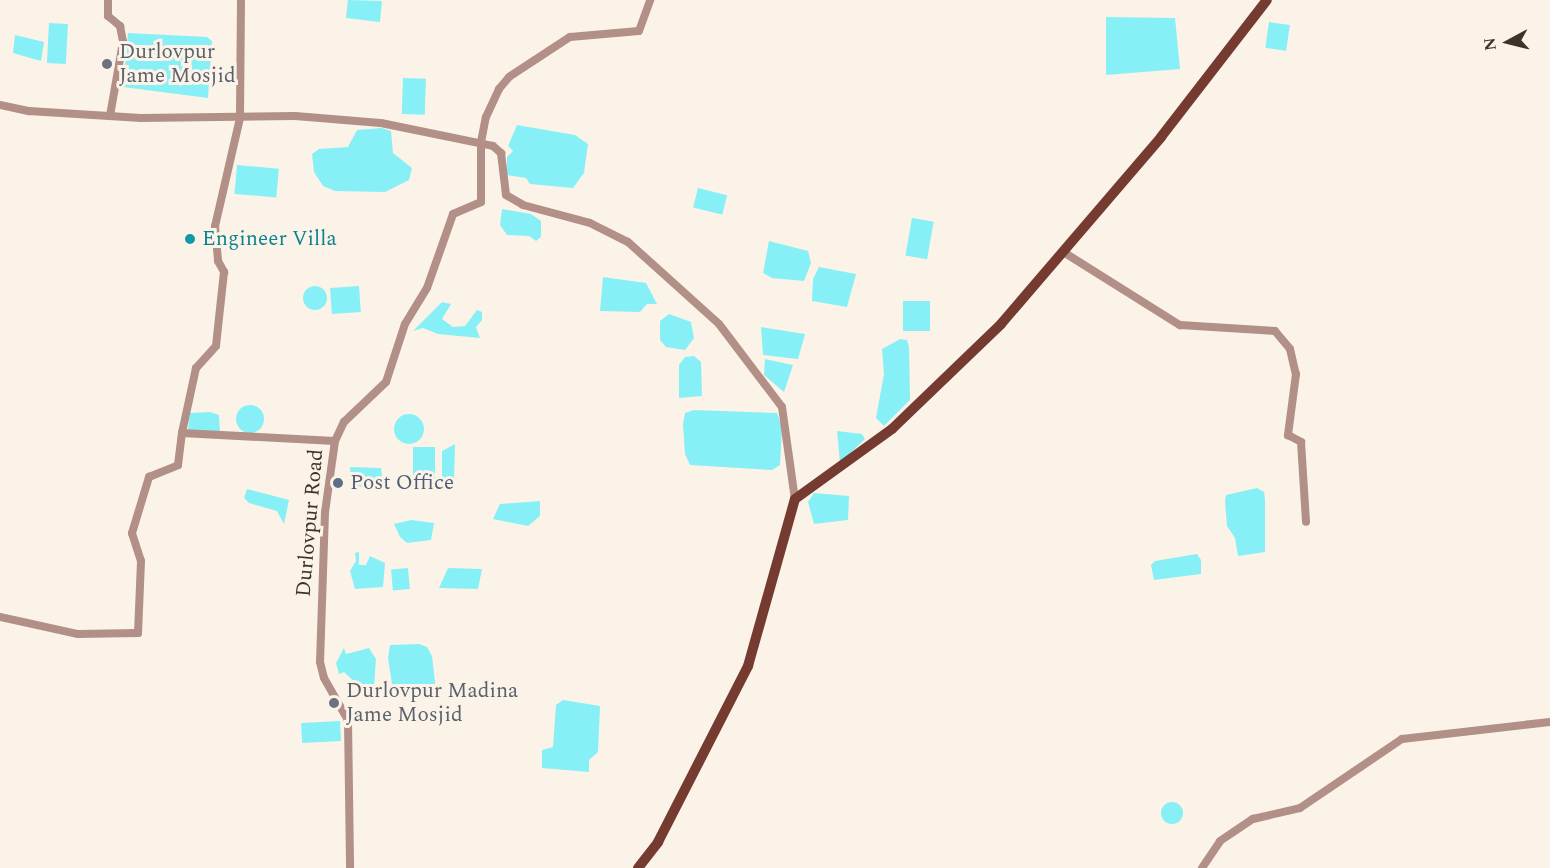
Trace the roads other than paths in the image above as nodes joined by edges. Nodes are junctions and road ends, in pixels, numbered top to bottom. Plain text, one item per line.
1 (108, 0) edge
2 (241, 0) edge
3 (650, 0) edge
4 (1267, 0) edge
5 (0, 105) edge
6 (110, 116) junction
7 (240, 118) junction
8 (481, 142) junction
9 (1065, 253) junction
10 (182, 433) junction
11 (335, 441) junction
12 (795, 499) junction
13 (1306, 522) dead end
14 (0, 617) edge
15 (1550, 722) edge
16 (350, 868) edge
17 (638, 868) edge
18 (1202, 868) edge

1 - 6 street
2 - 7 street
3 - 8 street
4 - 9 main road
5 - 6 street
6 - 7 street
7 - 8 street
7 - 10 street
8 - 11 street
8 - 12 street
9 - 12 main road
9 - 13 street
10 - 11 street, Durlovpur Road
10 - 14 street
11 - 16 street, Durlovpur Road
12 - 17 main road
15 - 18 street

